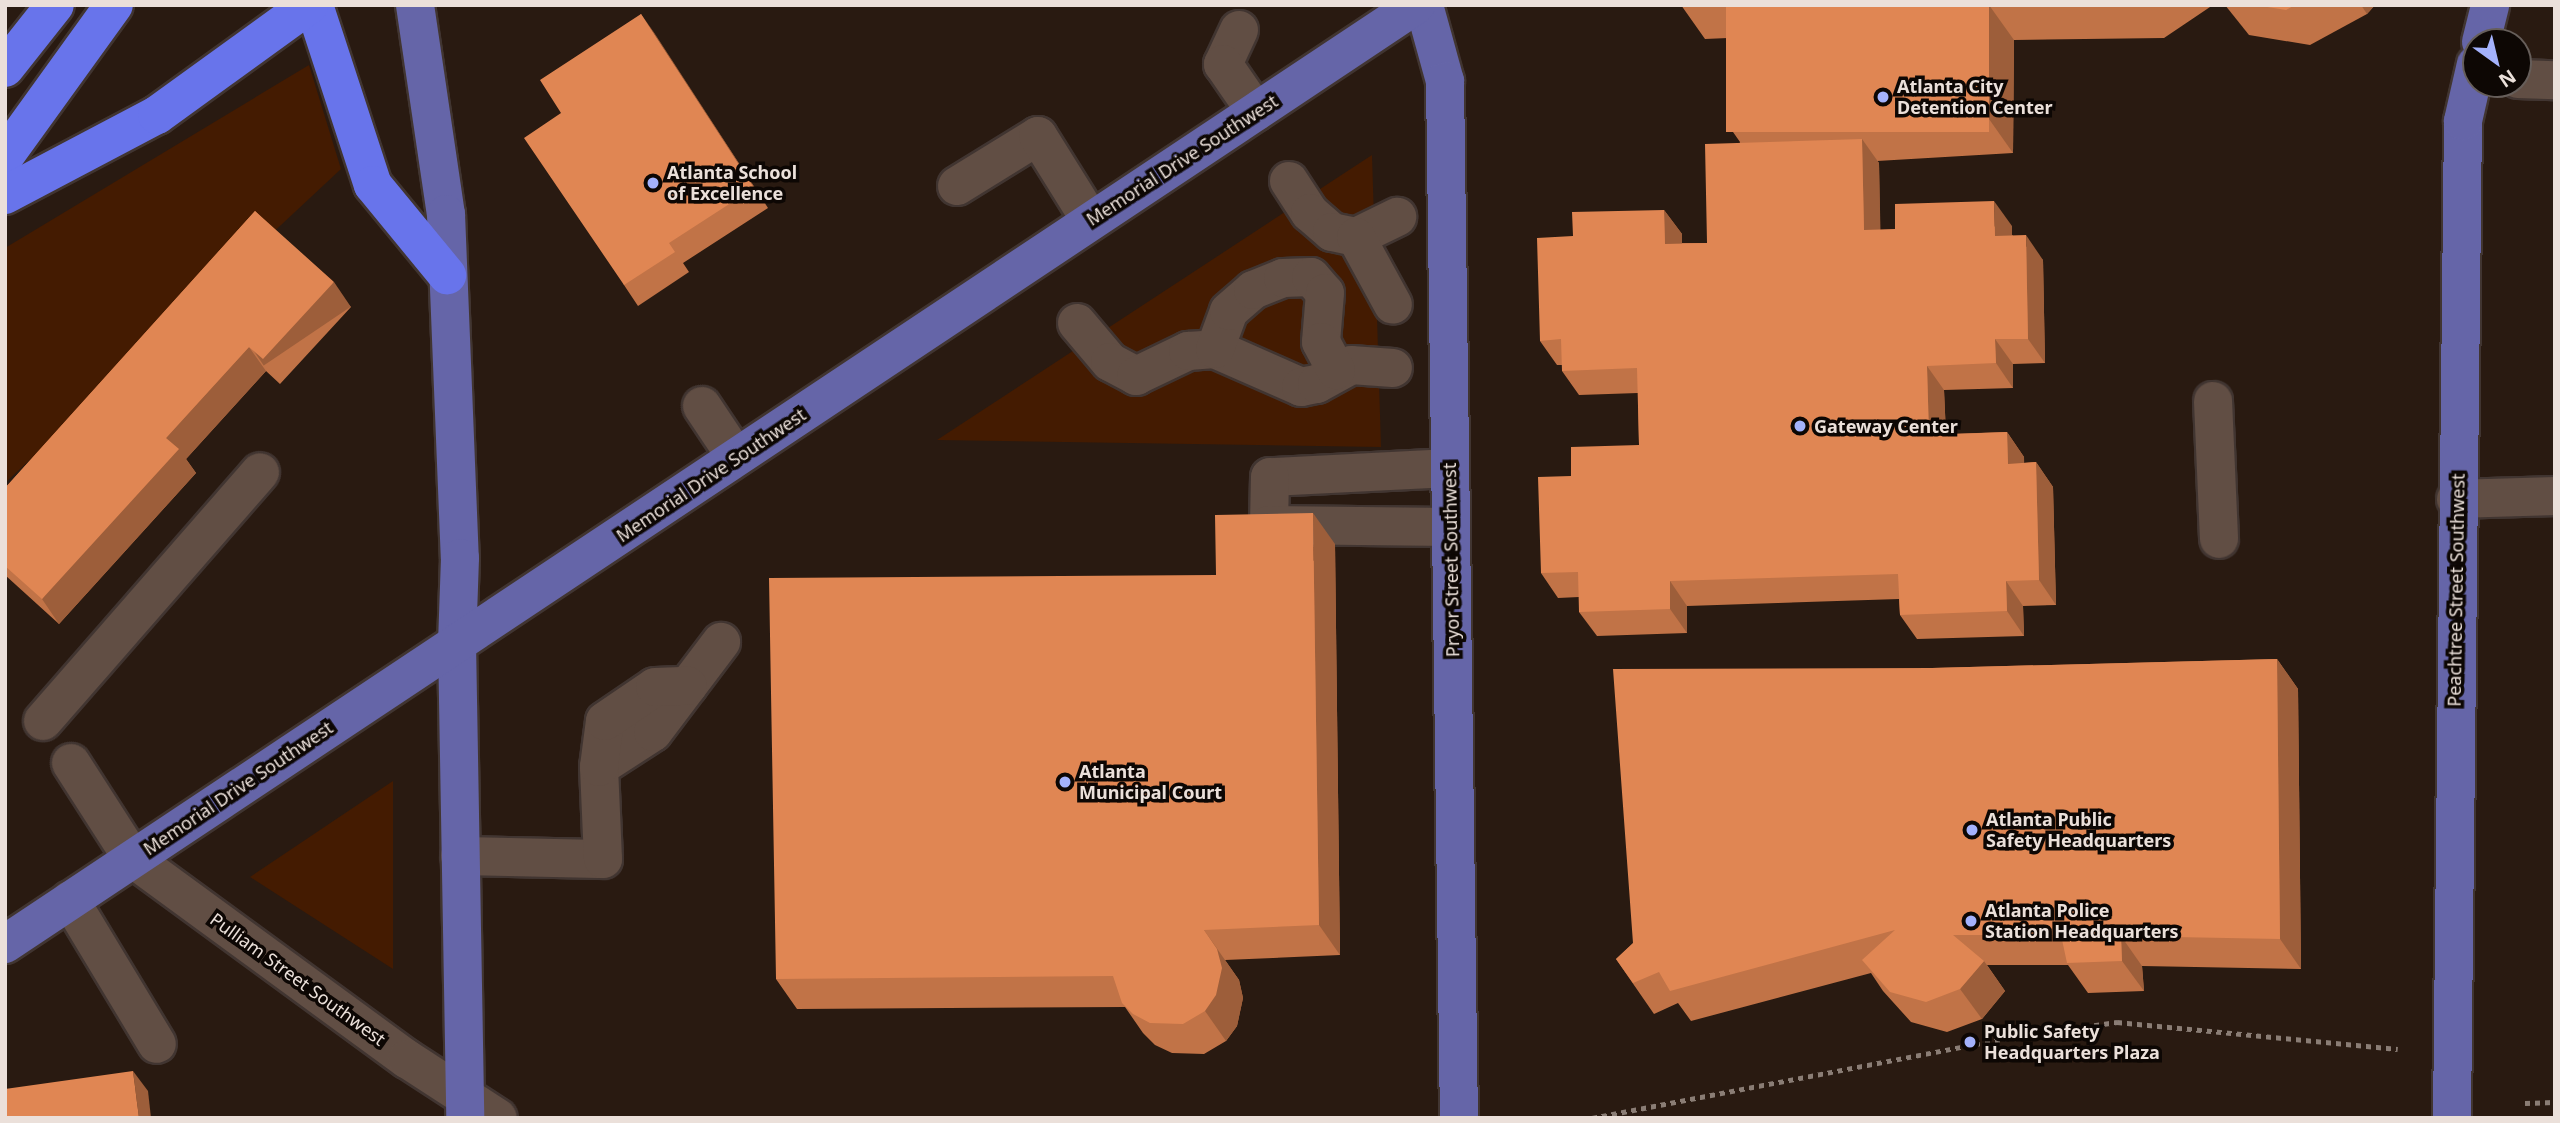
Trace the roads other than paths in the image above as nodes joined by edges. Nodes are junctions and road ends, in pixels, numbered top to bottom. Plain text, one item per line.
1 (55, 5) edge
2 (114, 5) edge
3 (309, 5) edge
4 (314, 5) edge
5 (415, 5) edge
6 (1416, 5) edge
7 (1424, 5) edge
8 (2490, 5) edge
9 (2485, 28) edge
10 (1239, 30) dead end
11 (5, 68) edge
12 (2532, 79) edge
13 (2555, 80) edge
14 (2469, 98) edge
15 (1256, 112) junction
16 (5, 156) edge
17 (1289, 181) dead end
18 (957, 186) dead end
19 (5, 195) edge
20 (1397, 217) dead end
21 (1091, 221) junction
22 (1344, 235) junction
23 (447, 275) junction
24 (1311, 277) junction
25 (1392, 305) dead end
26 (1077, 323) dead end
27 (1215, 349) junction
28 (1393, 368) dead end
29 (1336, 370) junction
30 (2213, 401) dead end
31 (702, 406) dead end
32 (736, 457) junction
33 (1450, 468) junction
34 (260, 472) dead end
35 (2555, 496) edge
36 (2456, 499) junction
37 (1450, 527) junction
38 (2219, 539) dead end
39 (457, 642) junction
40 (721, 642) dead end
41 (43, 721) dead end
42 (71, 763) dead end
43 (460, 856) junction
44 (132, 858) junction
45 (70, 900) junction
46 (5, 944) edge
47 (157, 1044) dead end
48 (465, 1108) edge
49 (498, 1118) edge
50 (1459, 1118) edge
51 (2452, 1118) edge

1 - 11 highway
2 - 16 highway
3 - 19 highway
4 - 23 highway
5 - 23 main road
6 - 15 main road, Memorial Drive Southwest
7 - 33 main road, Pryor Street Southwest
8 - 9 main road, Peachtree Street Southwest
10 - 15 street
12 - 13 street
14 - 36 main road, Peachtree Street Southwest
15 - 21 main road, Memorial Drive Southwest
17 - 22 street
18 - 21 street
20 - 22 street
21 - 32 main road, Memorial Drive Southwest
22 - 24 street
22 - 25 street
23 - 39 main road
24 - 27 street
24 - 29 street
26 - 27 street
27 - 29 street
28 - 29 street
30 - 38 street
31 - 32 street
32 - 39 main road, Memorial Drive Southwest
33 - 37 main road, Pryor Street Southwest
33 - 37 street
34 - 41 street
35 - 36 street
36 - 51 main road, Peachtree Street Southwest
37 - 50 main road, Pryor Street Southwest
39 - 43 main road
39 - 44 main road, Memorial Drive Southwest
40 - 43 street
42 - 44 street
43 - 48 main road
44 - 45 main road, Memorial Drive Southwest
44 - 48 street, Pulliam Street Southwest
45 - 46 main road, Memorial Drive Southwest
45 - 47 street
48 - 49 street, Pulliam Street Southwest

